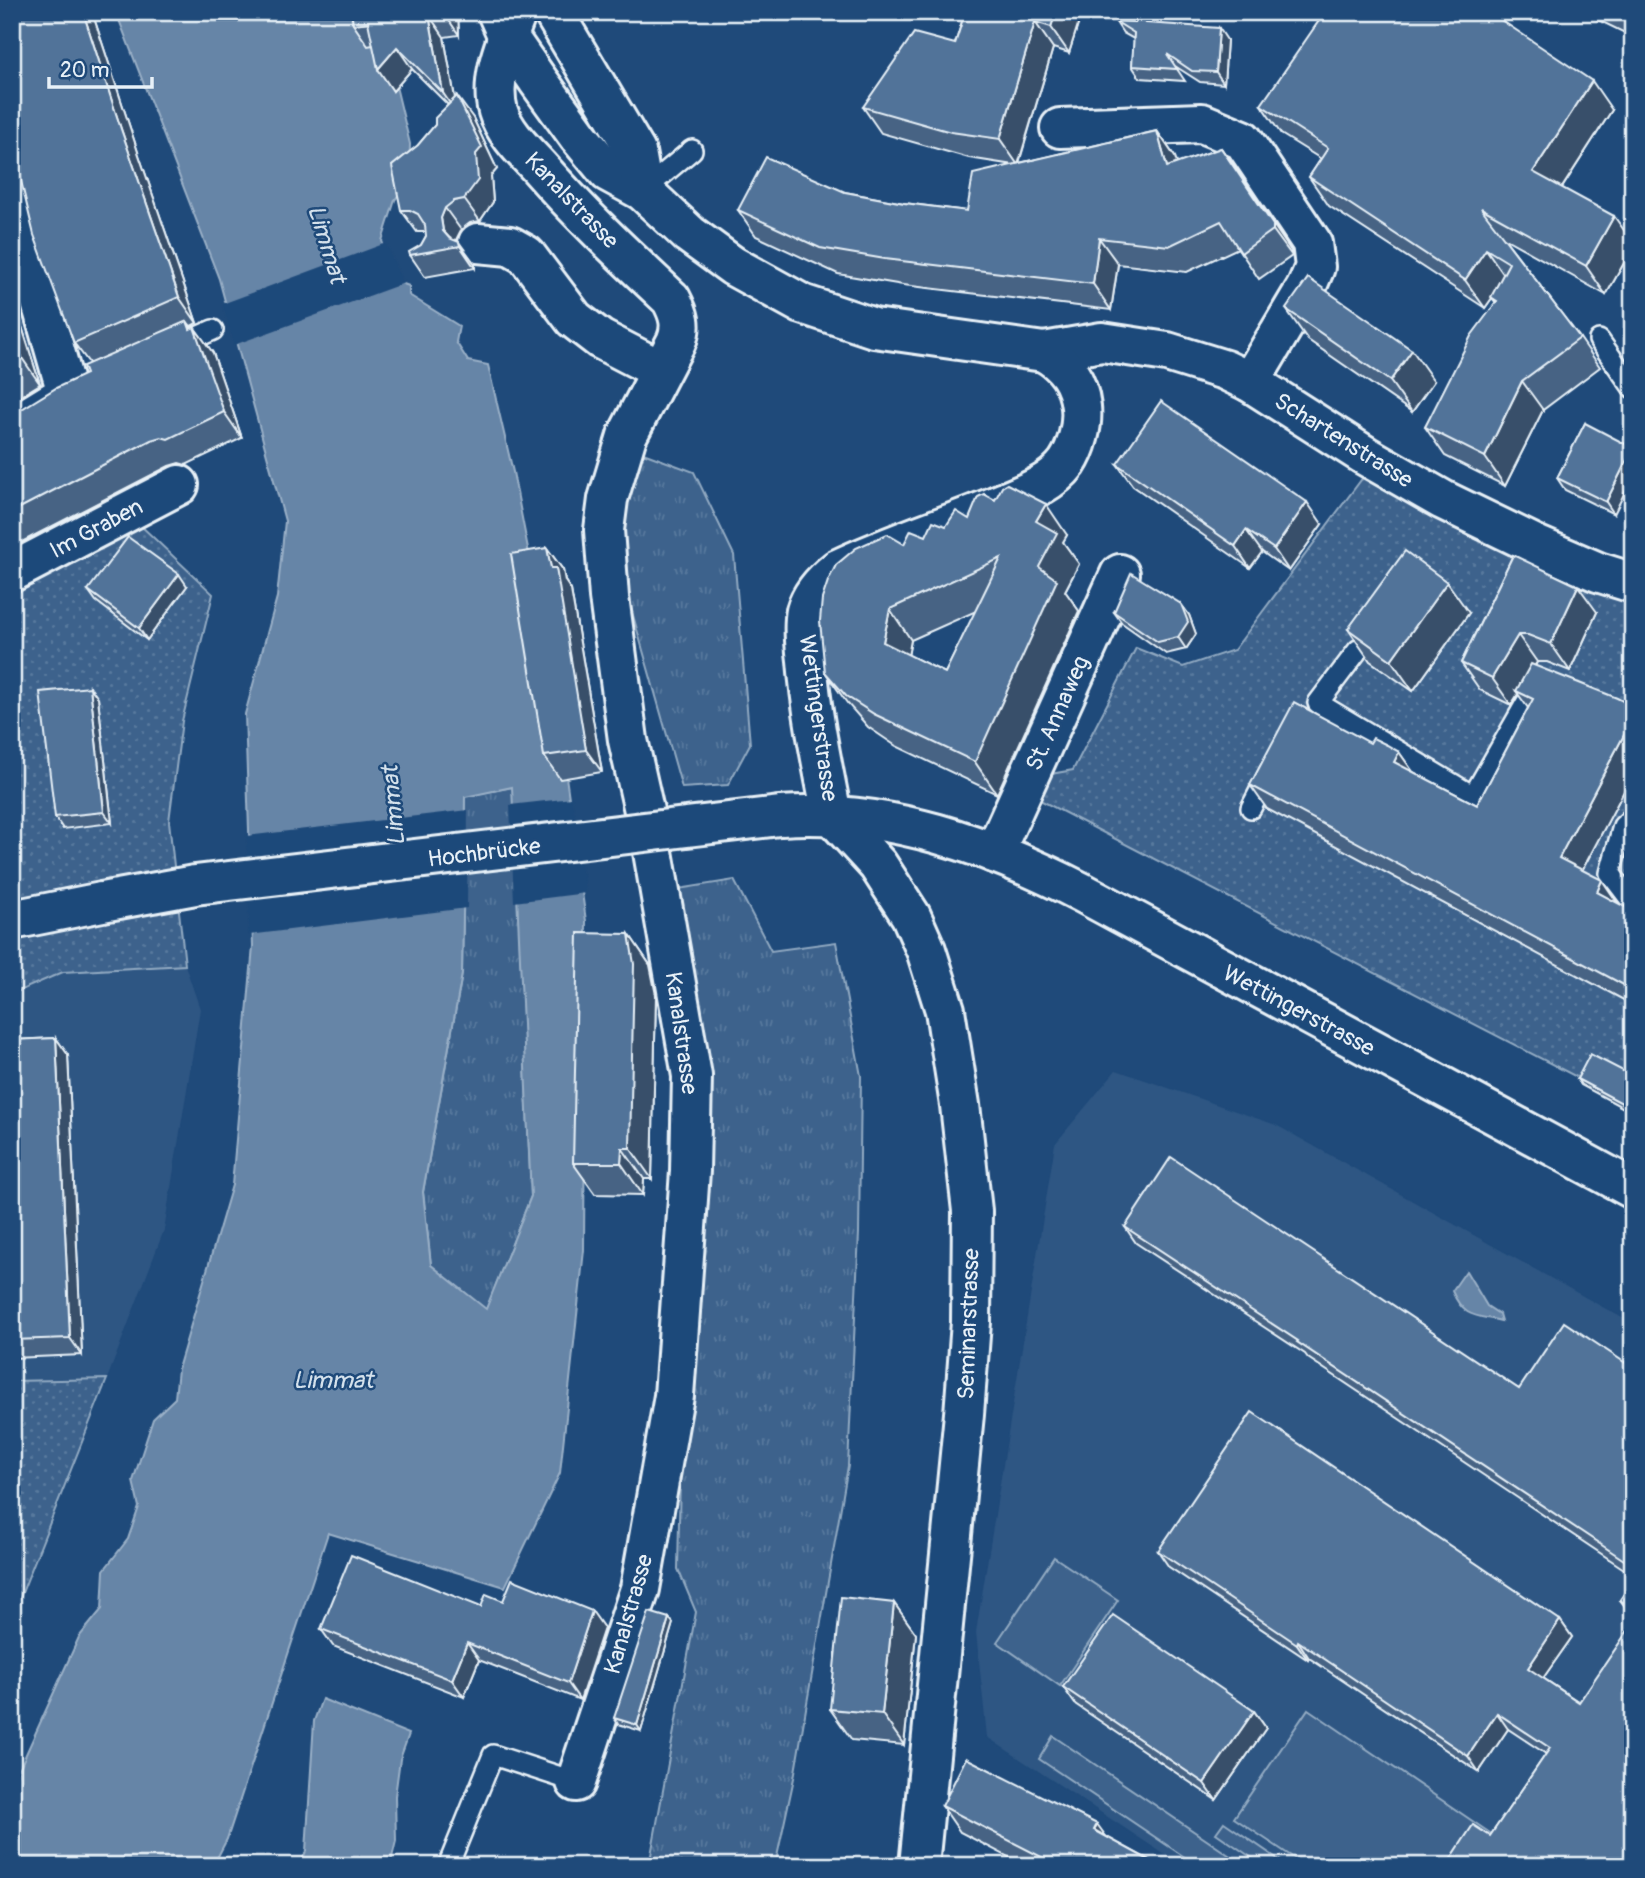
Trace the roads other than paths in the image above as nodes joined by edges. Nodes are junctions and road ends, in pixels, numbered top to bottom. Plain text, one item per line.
1 (553, 12) edge
2 (507, 20) edge
3 (1060, 128) dead end
4 (692, 150) dead end
5 (12, 187) edge
6 (643, 191) junction
7 (478, 243) dead end
8 (213, 330) dead end
9 (1599, 340) dead end
10 (163, 352) edge
11 (1044, 352) junction
12 (660, 370) junction
13 (1250, 382) junction
14 (1633, 388) edge
15 (12, 427) edge
16 (179, 485) dead end
17 (12, 572) edge
18 (1120, 574) dead end
19 (1633, 583) edge
20 (1358, 650) edge
21 (1556, 678) edge
22 (1276, 758) edge
23 (1251, 808) dead end
24 (832, 815) junction
25 (1633, 817) edge
26 (995, 853) junction
27 (1633, 903) edge
28 (12, 920) edge
29 (1633, 1189) edge
30 (576, 1782) joint
31 (448, 1866) edge
32 (919, 1866) edge

1 - 6 main road
2 - 6 main road
2 - 12 main road, Kanalstrasse
3 - 13 main road
4 - 6 lane
5 - 15 main road
6 - 11 main road
7 - 12 main road
8 - 10 lane
9 - 14 lane
11 - 13 main road, Schartenstrasse
11 - 24 main road, Wettingerstrasse
12 - 30 main road, Kanalstrasse
13 - 19 main road, Schartenstrasse
16 - 17 main road, Im Graben
18 - 26 main road, St. Annaweg
20 - 21 lane
22 - 23 lane
24 - 26 main road, Wettingerstrasse
24 - 28 main road, Hochbrücke, bridge
24 - 32 main road, Seminarstrasse
25 - 27 lane
26 - 29 main road, Wettingerstrasse
30 - 31 lane

